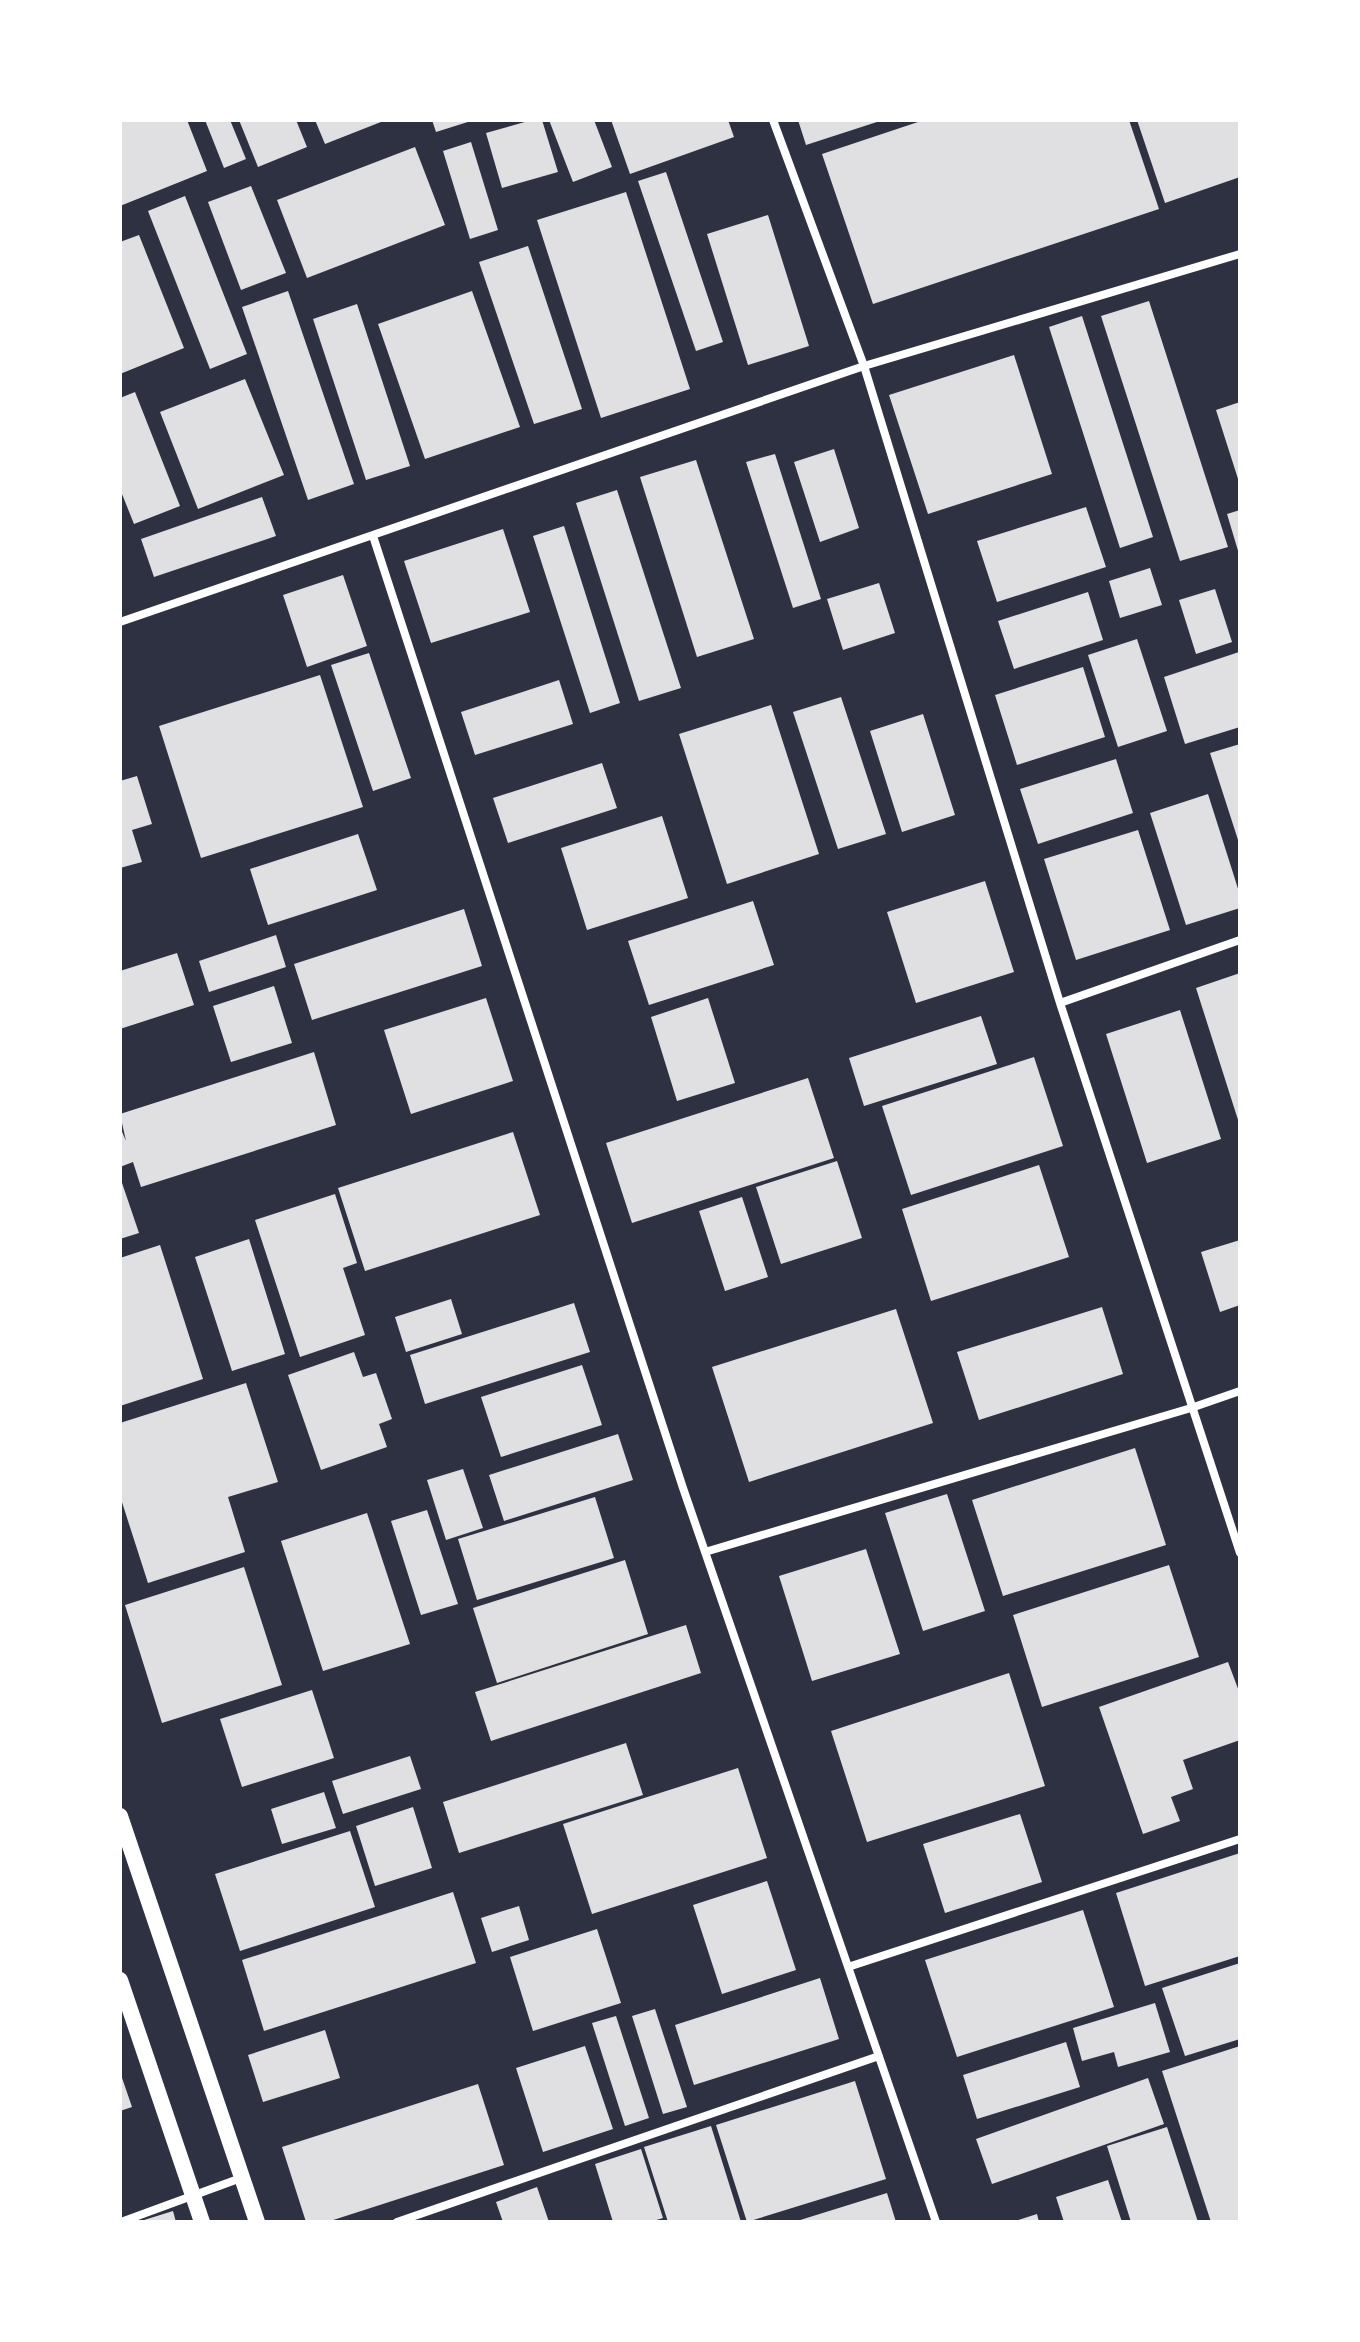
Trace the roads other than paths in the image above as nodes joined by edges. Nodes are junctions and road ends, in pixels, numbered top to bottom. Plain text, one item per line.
1 (773, 120) edge
2 (1240, 254) edge
3 (864, 366) junction
4 (373, 536) junction
5 (120, 622) edge
6 (1240, 940) edge
7 (1060, 1003) junction
8 (1240, 1391) edge
9 (1191, 1408) junction
10 (705, 1552) junction
11 (1240, 1553) edge
12 (120, 1816) edge
13 (1240, 1839) edge
14 (848, 1967) junction
15 (120, 1980) edge
16 (879, 2056) junction
17 (241, 2178) junction
18 (193, 2195) junction
19 (121, 2222) edge
20 (202, 2222) edge
21 (257, 2222) edge
22 (397, 2222) edge
23 (936, 2222) edge

1 - 3 street
2 - 3 street
3 - 4 street
3 - 7 street
4 - 5 street
4 - 10 street
6 - 7 street
7 - 9 street
8 - 9 street
9 - 10 street
9 - 11 street
10 - 14 street
12 - 17 main road
13 - 14 street
14 - 16 street
15 - 18 main road
16 - 22 street
16 - 23 street
17 - 18 street
17 - 21 main road
18 - 19 street
18 - 20 main road

